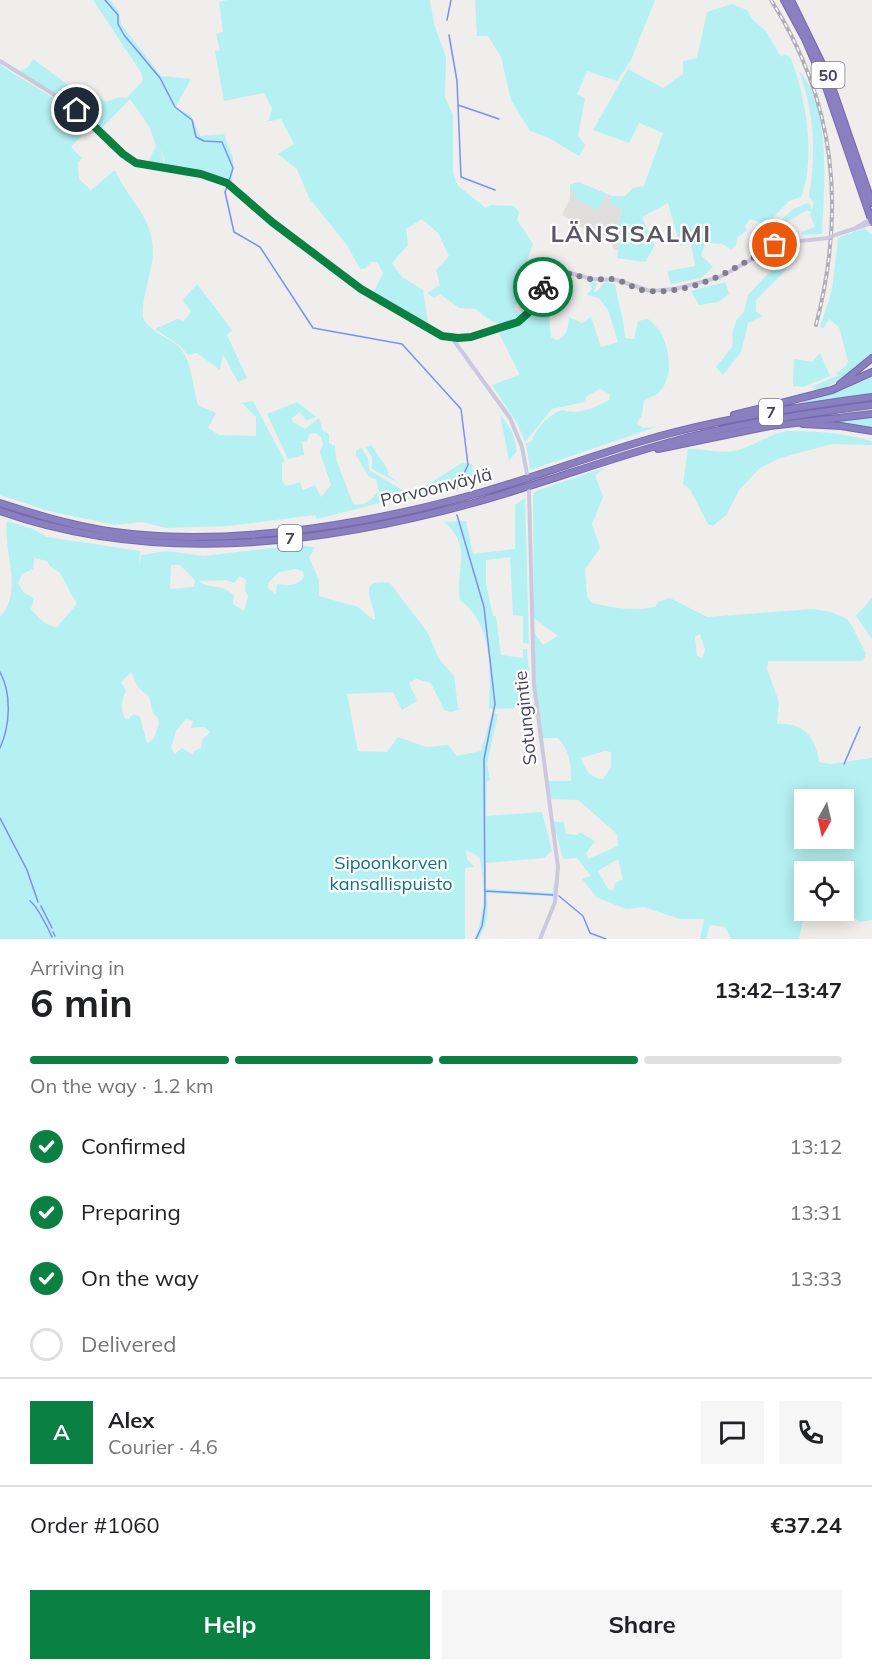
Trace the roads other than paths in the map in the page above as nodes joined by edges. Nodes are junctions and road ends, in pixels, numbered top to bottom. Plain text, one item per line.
1 (784, 0) edge
2 (791, 0) edge
3 (0, 61) edge
4 (872, 202) edge
5 (872, 221) edge
6 (451, 338) junction
7 (872, 358) edge
8 (872, 372) edge
9 (872, 397) edge
10 (800, 398) junction
11 (872, 405) edge
12 (872, 414) edge
13 (770, 426) junction
14 (872, 431) edge
15 (670, 433) junction
16 (628, 455) junction
17 (527, 474) dead end
18 (529, 491) dead end
19 (0, 503) edge
20 (0, 511) edge
21 (540, 939) edge

1 - 5 highway, 50
2 - 4 highway, 50
3 - 6 street
5 - 6 street, bridge
6 - 17 street
7 - 10 highway
8 - 10 highway
9 - 15 highway, Porvoonväylä / 7
10 - 15 highway
11 - 16 highway, Porvoonväylä / 7
12 - 13 highway
13 - 14 highway
13 - 16 highway
15 - 19 highway, Porvoonväylä / 7
16 - 20 highway, Porvoonväylä / 7
18 - 21 street, Sotungintie

